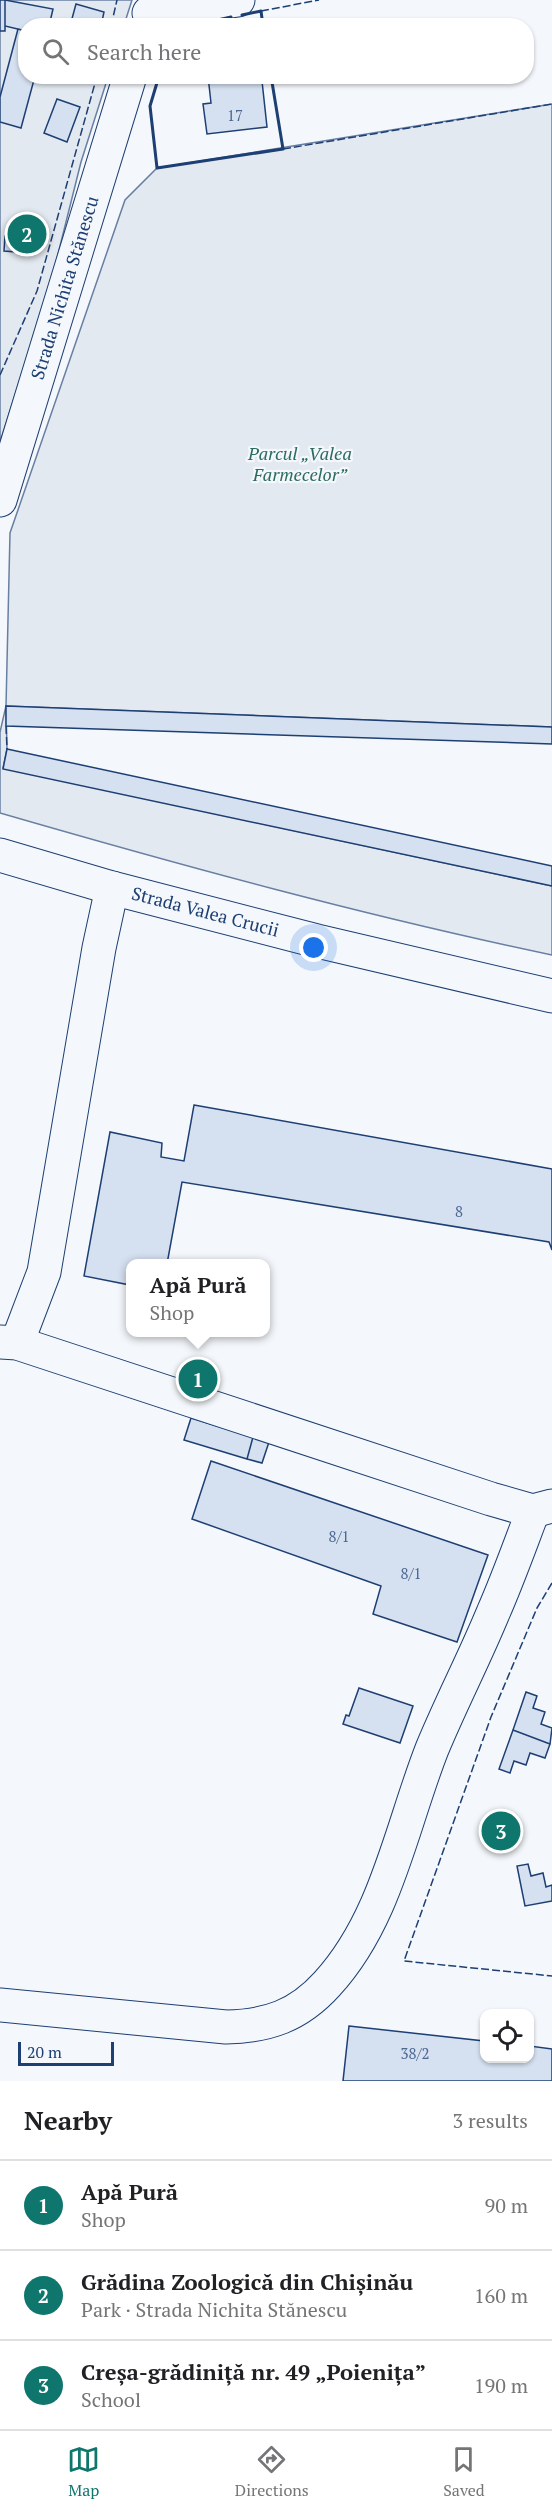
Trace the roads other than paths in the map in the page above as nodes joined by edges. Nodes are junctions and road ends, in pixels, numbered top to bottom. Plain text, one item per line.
1 (238, 0) edge
2 (149, 13) edge
3 (128, 84) edge
4 (0, 500) edge
5 (0, 855) edge
6 (112, 888) junction
7 (552, 996) edge
8 (9, 1343) edge
9 (542, 1509) edge
10 (0, 2004) edge

1 - 2 main road
3 - 4 main road, Strada Nichita Stănescu
5 - 6 main road, Strada Valea Crucii
6 - 7 main road, Strada Valea Crucii
6 - 8 main road
8 - 9 main road
9 - 10 main road

